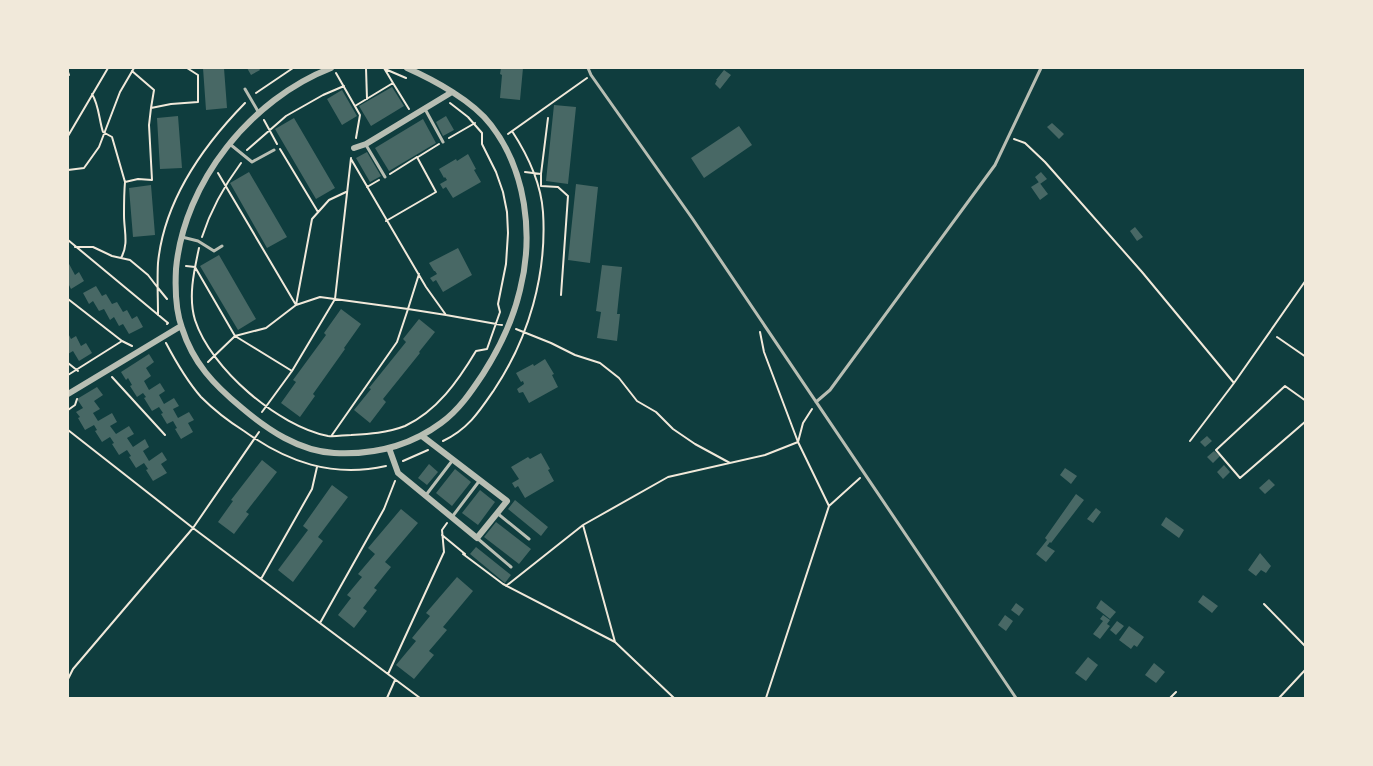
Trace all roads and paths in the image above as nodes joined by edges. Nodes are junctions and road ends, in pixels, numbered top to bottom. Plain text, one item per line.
1 (108, 68) edge
2 (187, 68) edge
3 (332, 68) edge
4 (366, 68) edge
5 (385, 68) edge
6 (406, 68) edge
7 (588, 68) edge
8 (1041, 68) edge
9 (133, 69) edge
10 (591, 75) junction
11 (411, 80) dead end
12 (393, 83) junction
13 (245, 89) dead end
14 (452, 92) junction
15 (92, 94) junction
16 (443, 98) junction
17 (367, 99) junction
18 (355, 106) junction
19 (151, 108) junction
20 (425, 109) junction
21 (259, 113) junction
22 (413, 116) junction
23 (485, 117) junction
24 (548, 118) dead end
25 (474, 123) junction
26 (512, 131) junction
27 (105, 133) junction
28 (68, 136) edge
29 (1009, 136) junction
30 (500, 138) junction
31 (443, 142) junction
32 (230, 144) junction
33 (366, 144) junction
34 (354, 148) joint
35 (274, 150) dead end
36 (417, 157) junction
37 (214, 166) junction
38 (68, 170) edge
39 (516, 172) junction
40 (533, 173) junction
41 (541, 174) junction
42 (385, 177) junction
43 (124, 182) junction
44 (367, 187) junction
45 (347, 191) junction
46 (318, 212) junction
47 (386, 221) junction
48 (182, 237) junction
49 (68, 240) edge
50 (222, 246) dead end
51 (75, 247) junction
52 (120, 258) junction
53 (196, 260) dead end
54 (177, 265) junction
55 (195, 267) junction
56 (419, 274) junction
57 (1305, 280) edge
58 (561, 295) dead end
59 (68, 299) edge
60 (335, 299) junction
61 (177, 304) junction
62 (296, 305) junction
63 (408, 309) junction
64 (446, 315) junction
65 (759, 318) junction
66 (168, 323) dead end
67 (496, 324) junction
68 (181, 326) junction
69 (508, 326) junction
70 (524, 332) junction
71 (235, 336) junction
72 (1277, 337) dead end
73 (164, 341) dead end
74 (213, 356) junction
75 (1305, 357) edge
76 (68, 363) edge
77 (201, 368) junction
78 (77, 370) junction
79 (292, 370) junction
80 (68, 375) edge
81 (110, 375) dead end
82 (1234, 383) junction
83 (68, 394) edge
84 (1305, 401) edge
85 (816, 402) junction
86 (267, 406) junction
87 (257, 420) junction
88 (1305, 421) edge
89 (68, 430) edge
90 (165, 435) dead end
91 (331, 436) junction
92 (422, 436) junction
93 (255, 439) junction
94 (1190, 441) dead end
95 (798, 442) junction
96 (435, 446) junction
97 (389, 448) junction
98 (453, 460) junction
99 (395, 463) junction
100 (730, 463) junction
101 (317, 467) junction
102 (865, 474) junction
103 (480, 480) junction
104 (395, 481) dead end
105 (426, 495) junction
106 (828, 506) junction
107 (497, 513) junction
108 (452, 517) junction
109 (583, 525) junction
110 (193, 528) junction
111 (442, 535) junction
112 (477, 538) junction
113 (530, 539) dead end
114 (463, 554) dead end
115 (469, 558) junction
116 (511, 567) dead end
117 (261, 579) junction
118 (506, 586) junction
119 (1264, 604) dead end
120 (320, 623) junction
121 (615, 642) junction
122 (1305, 647) edge
123 (1305, 669) edge
124 (388, 674) junction
125 (68, 680) edge
126 (395, 680) junction
127 (1176, 692) dead end
128 (387, 699) edge
129 (420, 699) edge
130 (674, 699) edge
131 (766, 699) edge
132 (1016, 699) edge
133 (1170, 699) edge
134 (1280, 699) edge

1 - 15 path
2 - 19 path
3 - 18 path
3 - 21 street
4 - 17 path
5 - 11 path
5 - 12 path
6 - 14 street
7 - 10 lane
8 - 29 lane
9 - 19 path
9 - 27 path
10 - 26 path
10 - 65 lane
12 - 17 path
12 - 22 path
13 - 21 lane
14 - 16 street
14 - 23 street
15 - 27 path
15 - 28 path
16 - 20 street
16 - 25 path
17 - 18 path
18 - 34 path
19 - 43 path
20 - 22 street
20 - 31 lane
21 - 32 street
21 - 46 path
22 - 33 street
23 - 25 path
23 - 30 street
24 - 41 path
25 - 31 path
25 - 67 path
26 - 30 path
26 - 40 path
27 - 38 path
27 - 43 path
29 - 82 path
29 - 85 lane
30 - 39 street
31 - 36 path
32 - 35 lane
32 - 37 street
33 - 34 street
33 - 42 lane
36 - 42 path
36 - 47 path
37 - 48 street
37 - 62 path
39 - 40 path
39 - 69 street
40 - 41 path
40 - 70 path
41 - 58 path
42 - 44 path
43 - 52 path
44 - 45 path
44 - 47 path
45 - 46 path
45 - 60 path
46 - 62 path
47 - 56 path
48 - 50 lane
48 - 54 street
49 - 51 path
51 - 52 path
51 - 66 path
52 - 61 path
53 - 55 path
54 - 55 path
54 - 61 street
55 - 71 path
55 - 74 path
56 - 63 path
56 - 64 path
57 - 82 path
59 - 78 path
60 - 62 path
60 - 63 path
60 - 79 path
61 - 68 street
62 - 71 path
63 - 64 path
63 - 91 path
64 - 67 path
65 - 85 lane
65 - 95 path
67 - 69 path
67 - 91 path
68 - 77 street
68 - 83 street
69 - 92 street
70 - 96 path
70 - 100 path
71 - 74 path
71 - 79 path
72 - 75 path
73 - 93 path
74 - 77 path
74 - 86 path
76 - 78 path
77 - 87 street
78 - 80 path
79 - 86 path
81 - 90 path
82 - 94 path
84 - 88 path
85 - 95 path
85 - 102 lane
86 - 87 path
86 - 91 path
87 - 97 street
89 - 110 path
92 - 96 street
92 - 97 street
93 - 101 path
93 - 110 path
95 - 100 path
95 - 106 path
96 - 98 street
96 - 99 path
97 - 99 street
98 - 103 street
98 - 105 lane
99 - 101 path
99 - 105 street
100 - 109 path
101 - 117 path
102 - 106 path
102 - 132 lane
103 - 107 street
103 - 108 lane
104 - 120 path
105 - 108 street
106 - 131 path
107 - 112 street
107 - 113 lane
108 - 111 path
108 - 112 street
109 - 118 path
109 - 121 path
110 - 117 path
110 - 125 path
111 - 115 path
111 - 124 path
112 - 116 lane
114 - 115 path
115 - 118 path
117 - 120 path
118 - 121 path
119 - 122 path
120 - 124 path
121 - 130 path
123 - 134 path
124 - 126 path
126 - 128 path
126 - 129 path
127 - 133 path

